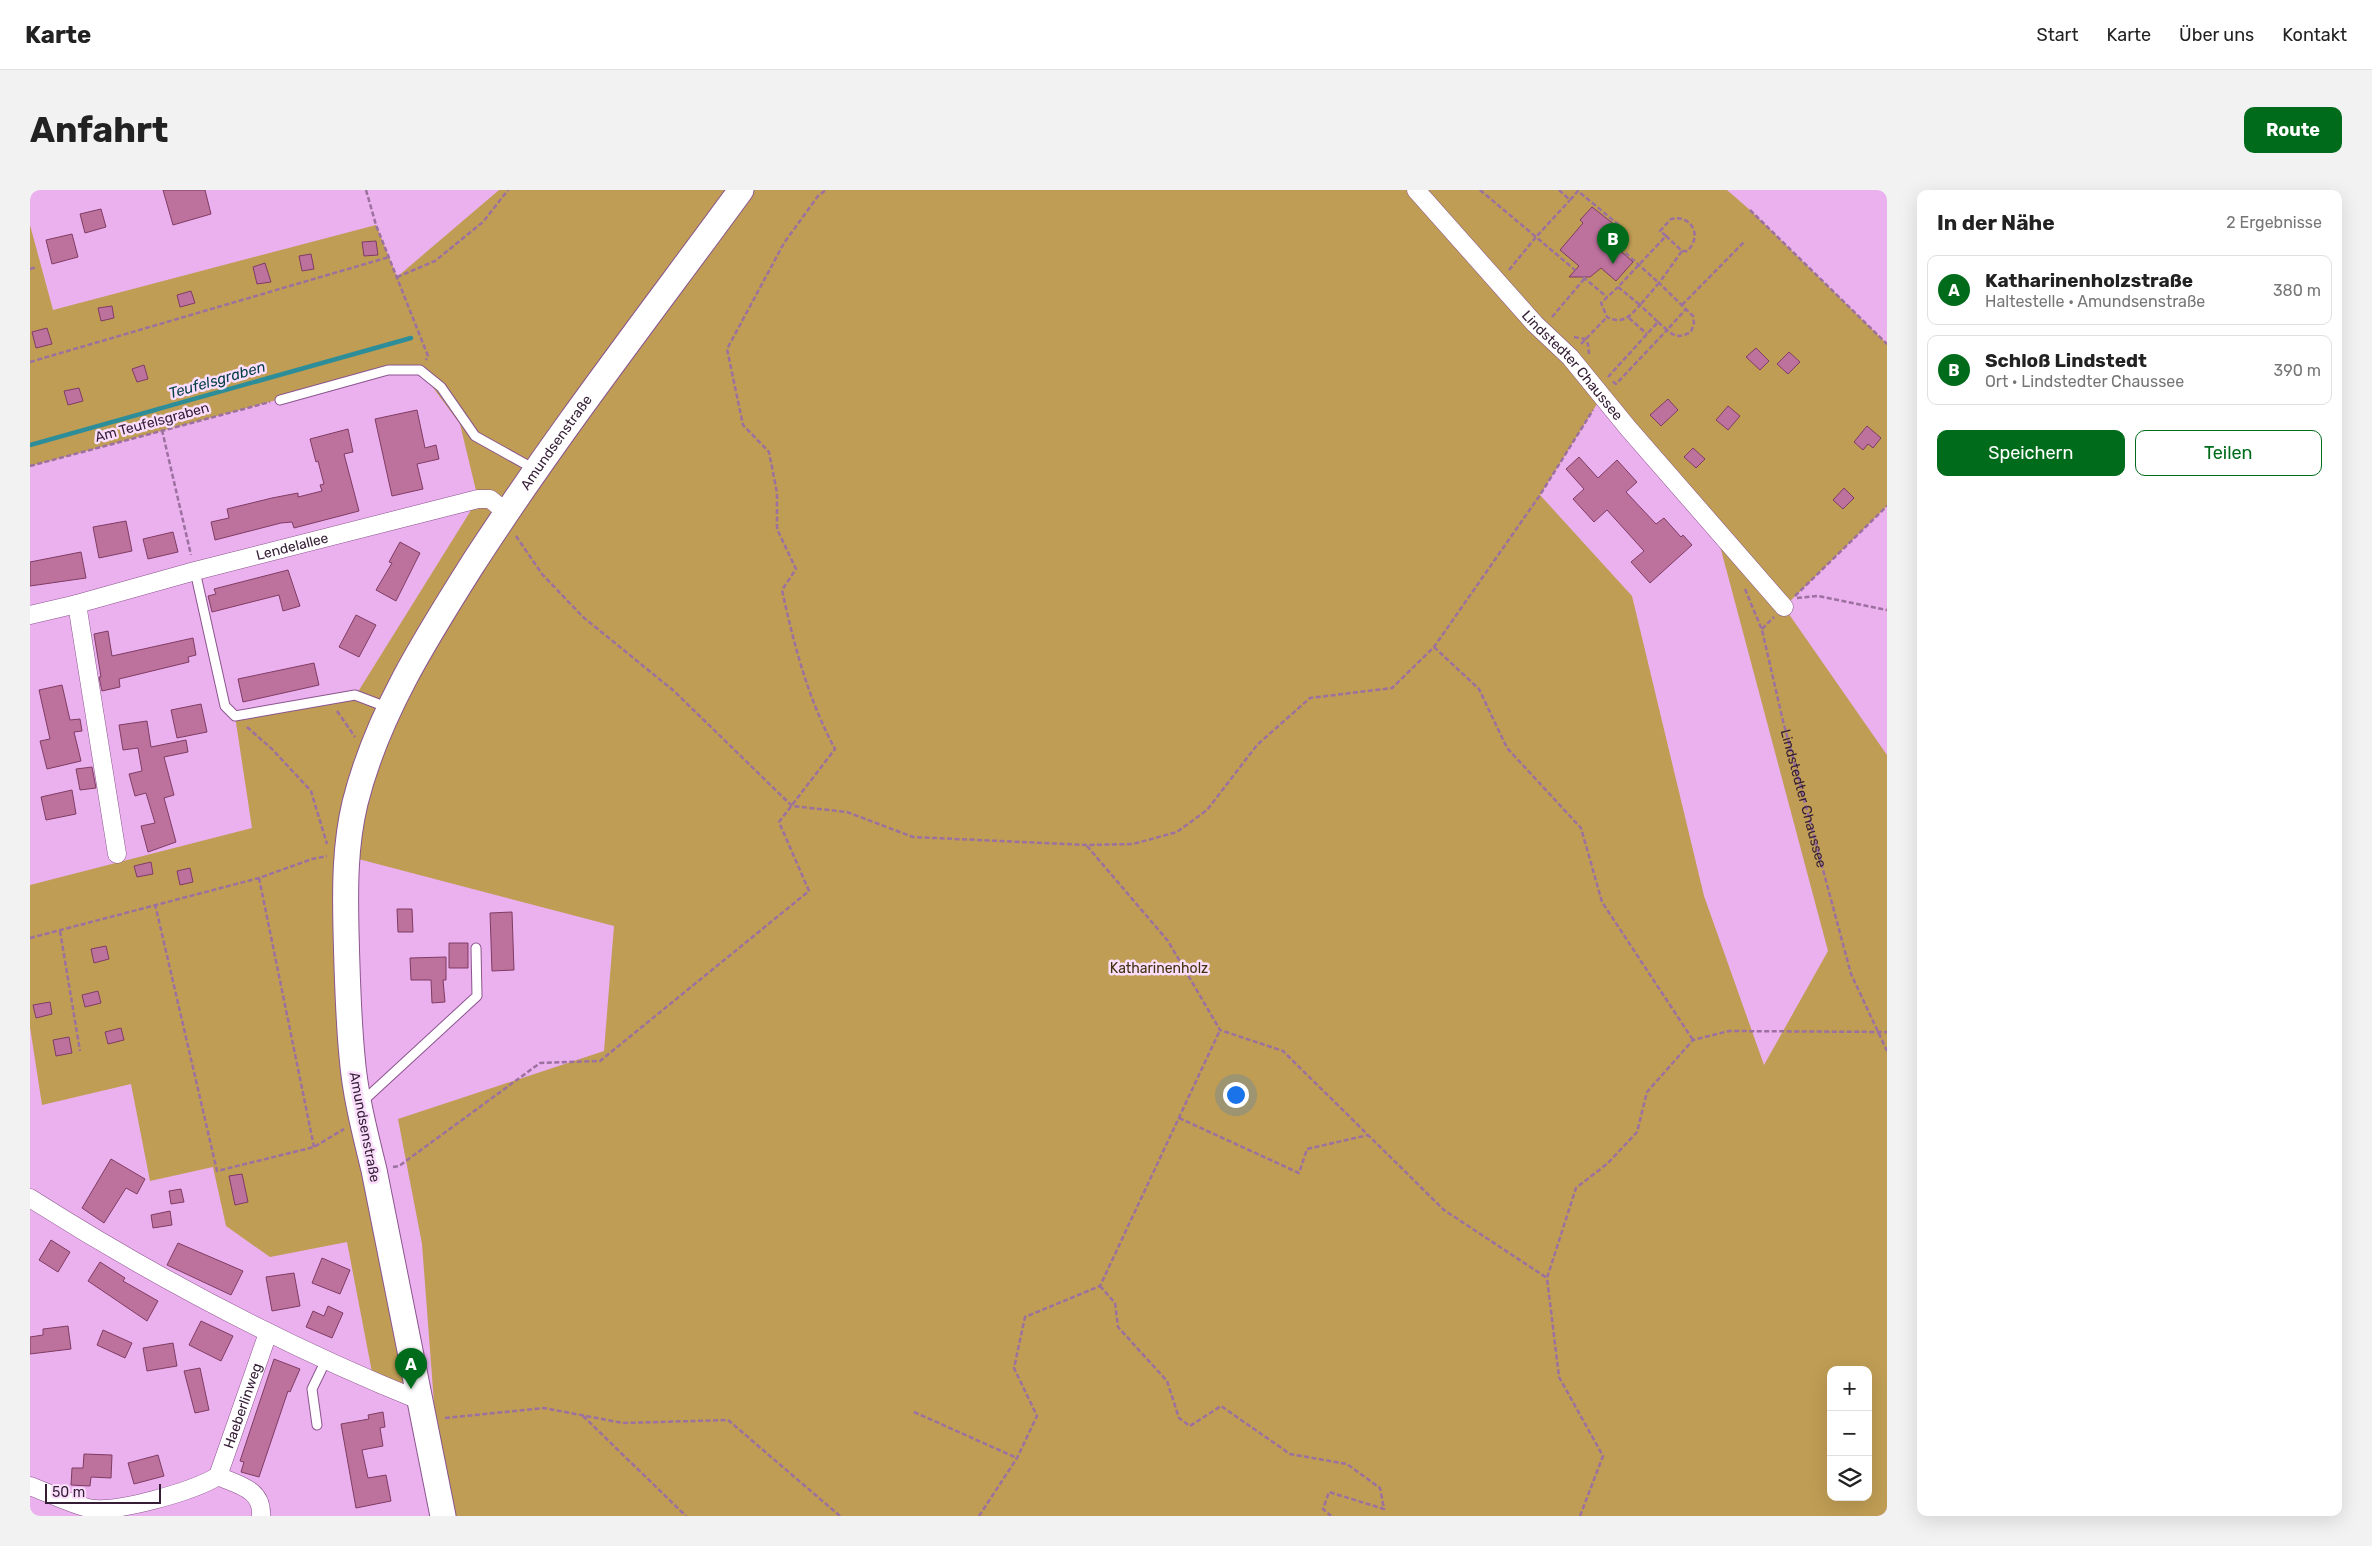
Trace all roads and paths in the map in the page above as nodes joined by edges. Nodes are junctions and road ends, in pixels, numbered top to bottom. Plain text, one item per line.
1 (366, 190) edge
2 (508, 190) edge
3 (741, 190) edge
4 (826, 190) edge
5 (1416, 190) edge
6 (1480, 190) edge
7 (1559, 190) edge
8 (1570, 200) junction
9 (1750, 210) dead end
10 (1666, 236) junction
11 (1536, 238) junction
12 (1745, 241) dead end
13 (1682, 251) junction
14 (389, 257) junction
15 (1638, 264) junction
16 (37, 267) dead end
17 (30, 269) edge
18 (1575, 270) dead end
19 (397, 277) junction
20 (1499, 283) junction
21 (1659, 284) junction
22 (1618, 287) junction
23 (1607, 297) junction
24 (1640, 305) junction
25 (1682, 305) junction
26 (1686, 309) junction
27 (1607, 317) junction
28 (1629, 318) junction
29 (1547, 322) dead end
30 (1658, 322) junction
31 (1667, 330) junction
32 (1647, 334) junction
33 (1887, 344) edge
34 (428, 356) dead end
35 (1570, 357) junction
36 (30, 362) edge
37 (1602, 396) junction
38 (280, 400) joint
39 (162, 430) junction
40 (30, 466) edge
41 (536, 470) junction
42 (1887, 506) edge
43 (504, 516) junction
44 (195, 571) junction
45 (1744, 587) dead end
46 (1788, 603) junction
47 (77, 604) junction
48 (1887, 610) edge
49 (30, 616) edge
50 (1434, 647) junction
51 (329, 700) junction
52 (389, 708) junction
53 (235, 716) junction
54 (368, 757) junction
55 (792, 806) junction
56 (1087, 845) junction
57 (117, 854) dead end
58 (259, 878) junction
59 (155, 904) junction
60 (60, 931) junction
61 (30, 938) edge
62 (476, 948) dead end
63 (1220, 1030) junction
64 (1887, 1032) edge
65 (1878, 1034) junction
66 (1693, 1040) junction
67 (80, 1051) dead end
68 (1887, 1051) edge
69 (360, 1111) junction
70 (1179, 1118) junction
71 (1368, 1135) junction
72 (314, 1148) junction
73 (374, 1170) junction
74 (30, 1198) edge
75 (1547, 1278) junction
76 (1100, 1286) junction
77 (268, 1334) junction
78 (326, 1360) junction
79 (423, 1411) junction
80 (914, 1412) dead end
81 (582, 1415) junction
82 (317, 1425) dead end
83 (1017, 1458) junction
84 (218, 1476) junction
85 (30, 1486) edge
86 (139, 1509) edge
87 (261, 1516) edge
88 (443, 1516) edge
89 (686, 1516) edge
90 (840, 1516) edge
91 (979, 1516) edge
92 (1331, 1516) edge
93 (1580, 1516) edge

1 - 14 path
2 - 19 path
3 - 41 street, Amundsenstraße
4 - 55 path
5 - 20 street, Lindstedter Chaussee
6 - 11 path
7 - 8 path
8 - 11 path
8 - 15 path
9 - 33 path
10 - 13 path
10 - 13 path
10 - 15 path
11 - 18 path
11 - 20 path
12 - 25 path
13 - 21 path
14 - 19 path
14 - 36 path
15 - 21 path
15 - 22 path
16 - 17 path
19 - 34 path
20 - 35 street, Lindstedter Chaussee
21 - 24 path
21 - 25 path
22 - 23 path
22 - 24 path
23 - 27 path
23 - 29 path
24 - 28 path
24 - 30 path
25 - 26 path
26 - 31 path
26 - 31 path
27 - 28 path
27 - 35 path
28 - 32 path
30 - 31 path
30 - 32 path
31 - 32 path
35 - 37 street, Lindstedter Chaussee
37 - 46 street, Lindstedter Chaussee
37 - 50 path
38 - 39 path, Am Teufelsgraben
38 - 41 lane
39 - 40 path, Am Teufelsgraben
39 - 44 path
41 - 43 street, Amundsenstraße
42 - 46 path
43 - 44 street, Lendelallee
43 - 52 street, Amundsenstraße
43 - 55 path
44 - 47 street, Lendelallee
44 - 53 lane
45 - 65 path, Lindstedter Chaussee
46 - 48 path
47 - 49 street, Lendelallee
47 - 57 street
50 - 56 path
50 - 66 path
51 - 52 lane
51 - 53 lane
51 - 54 path
52 - 54 street, Amundsenstraße
53 - 58 path
54 - 69 street, Amundsenstraße
55 - 56 path
55 - 73 path
56 - 63 path
58 - 59 path
58 - 72 path
59 - 60 path
59 - 72 path
60 - 61 path
60 - 67 path
62 - 69 lane
63 - 70 path
63 - 71 path
64 - 65 path
65 - 66 path
65 - 68 path, Lindstedter Chaussee
66 - 75 path
69 - 72 path
69 - 73 street, Amundsenstraße
70 - 71 path
70 - 76 path
71 - 75 path
73 - 79 street, Amundsenstraße
74 - 77 street
75 - 93 path
76 - 83 path
76 - 92 path
77 - 78 street
77 - 84 street, Haeberlinweg
78 - 79 street
78 - 82 lane
79 - 81 path
79 - 88 street, Amundsenstraße
80 - 83 path
81 - 89 path
81 - 90 path
83 - 91 path
84 - 86 street
84 - 87 street
85 - 86 street

